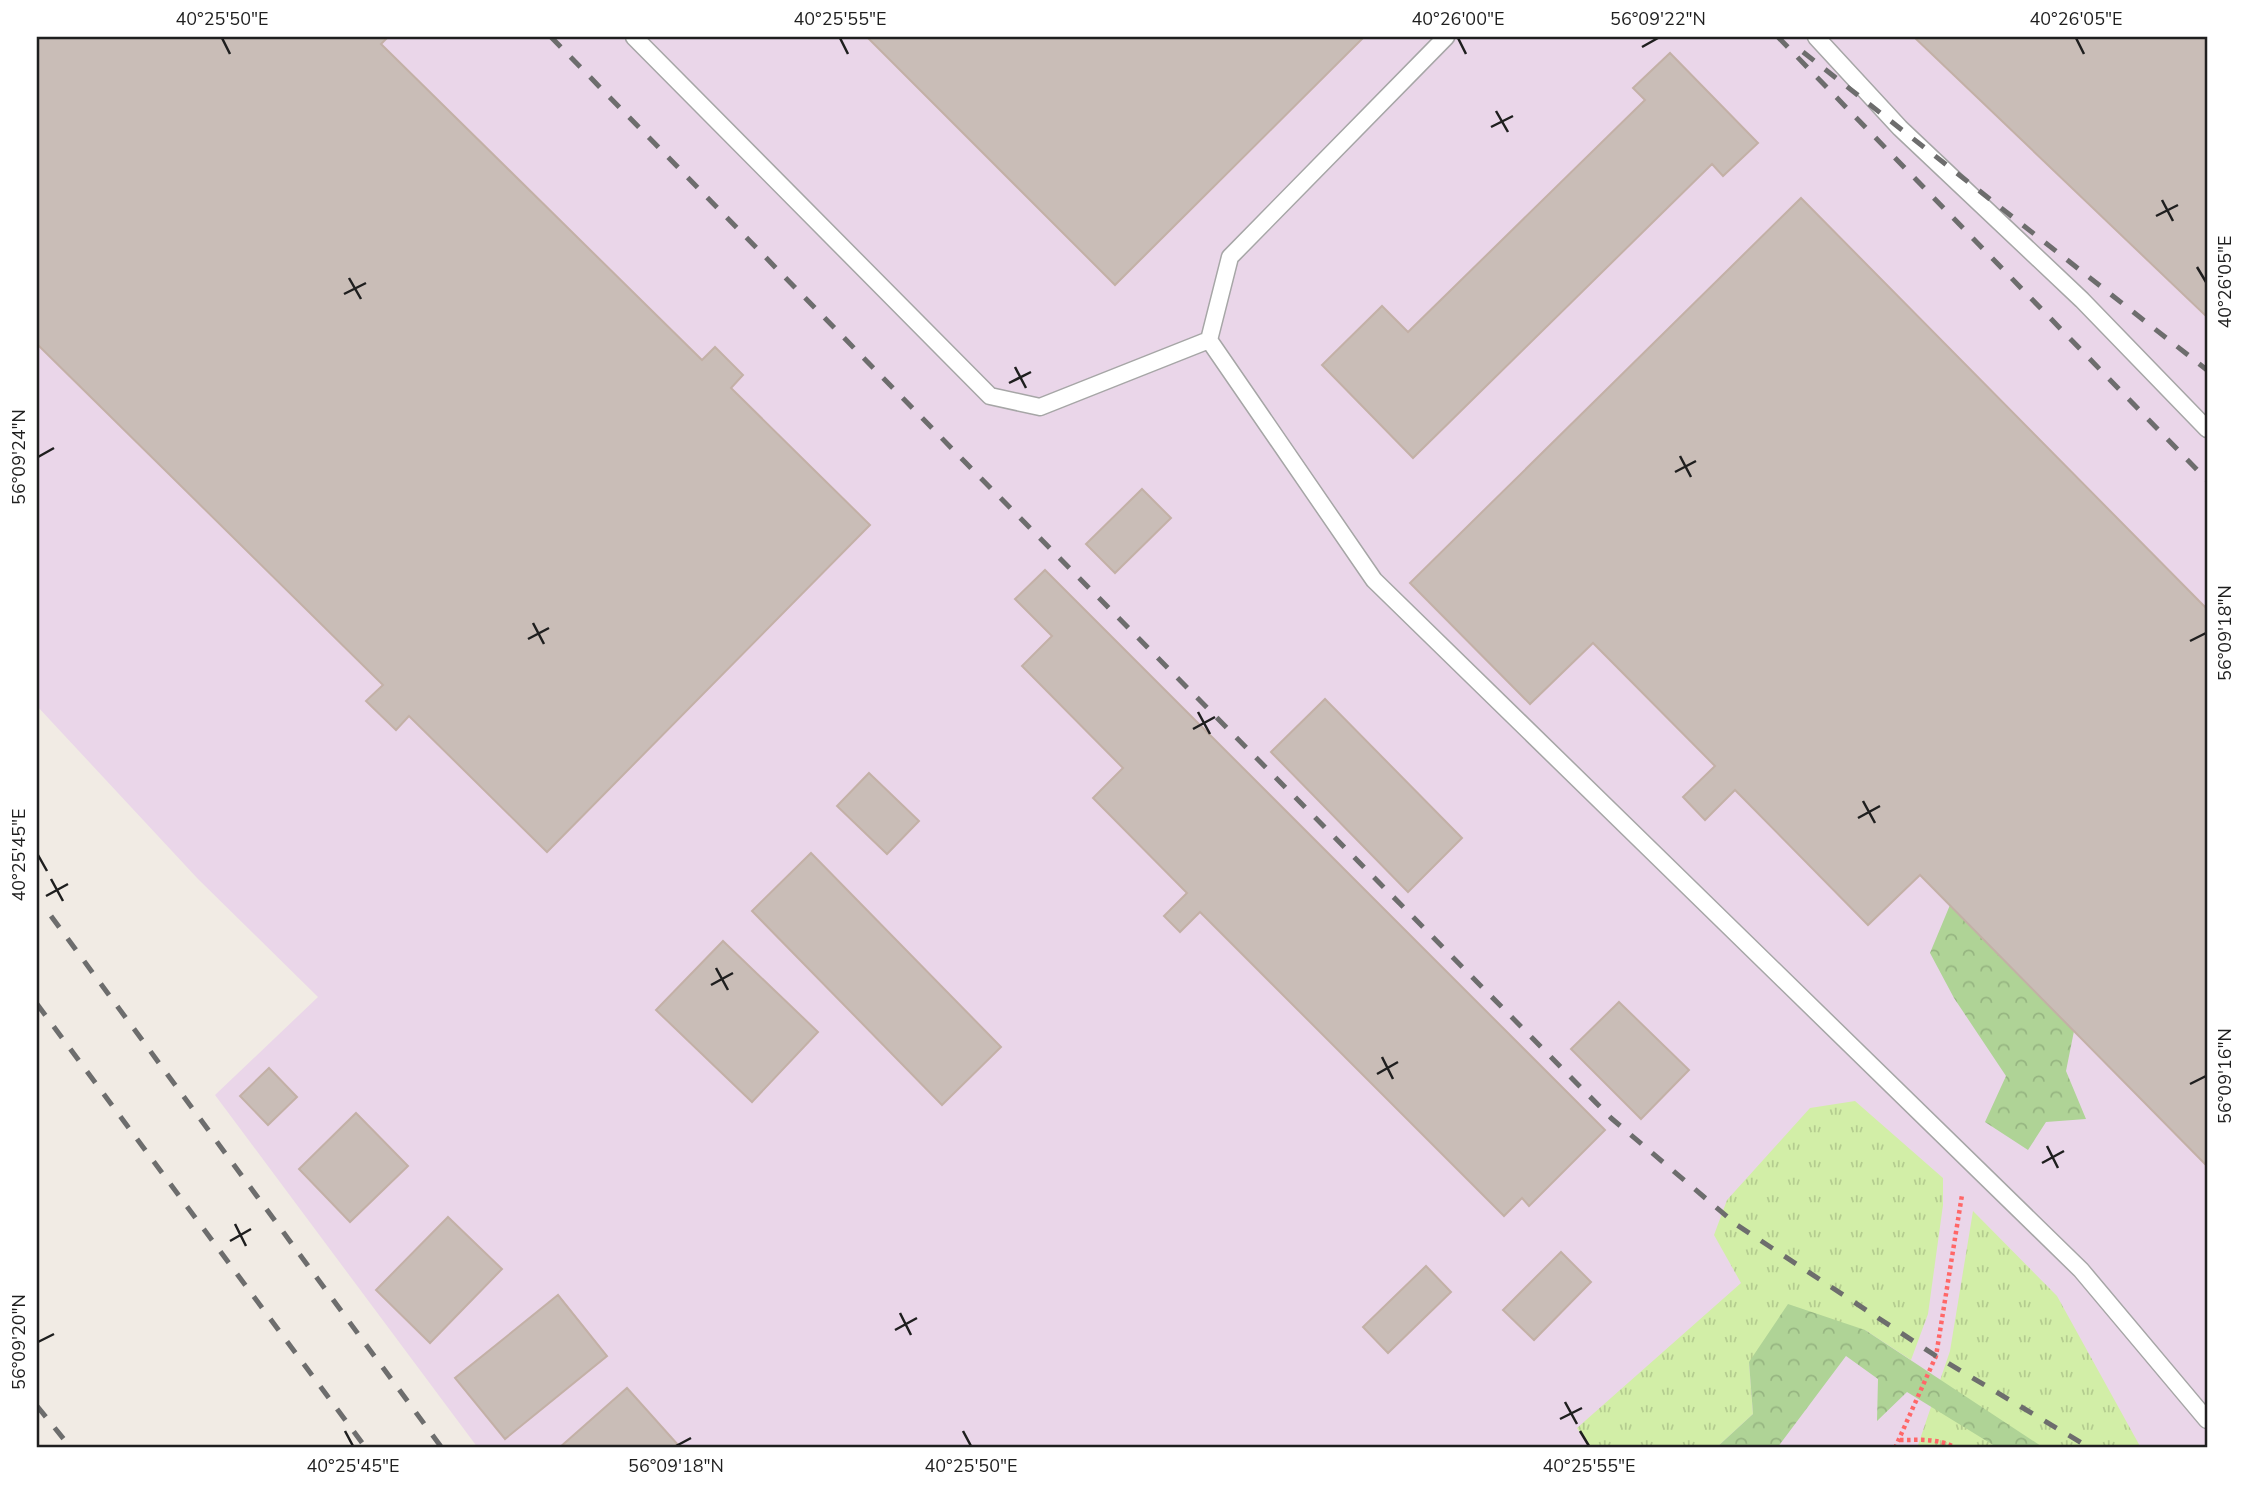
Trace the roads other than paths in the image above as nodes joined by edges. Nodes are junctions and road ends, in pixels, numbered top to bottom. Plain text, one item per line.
1 (634, 37) edge
2 (1446, 37) edge
3 (1816, 37) edge
4 (1209, 340) junction
5 (2207, 429) edge
6 (2207, 1420) edge

1 - 4 lane
2 - 4 lane
3 - 5 lane
4 - 6 lane

